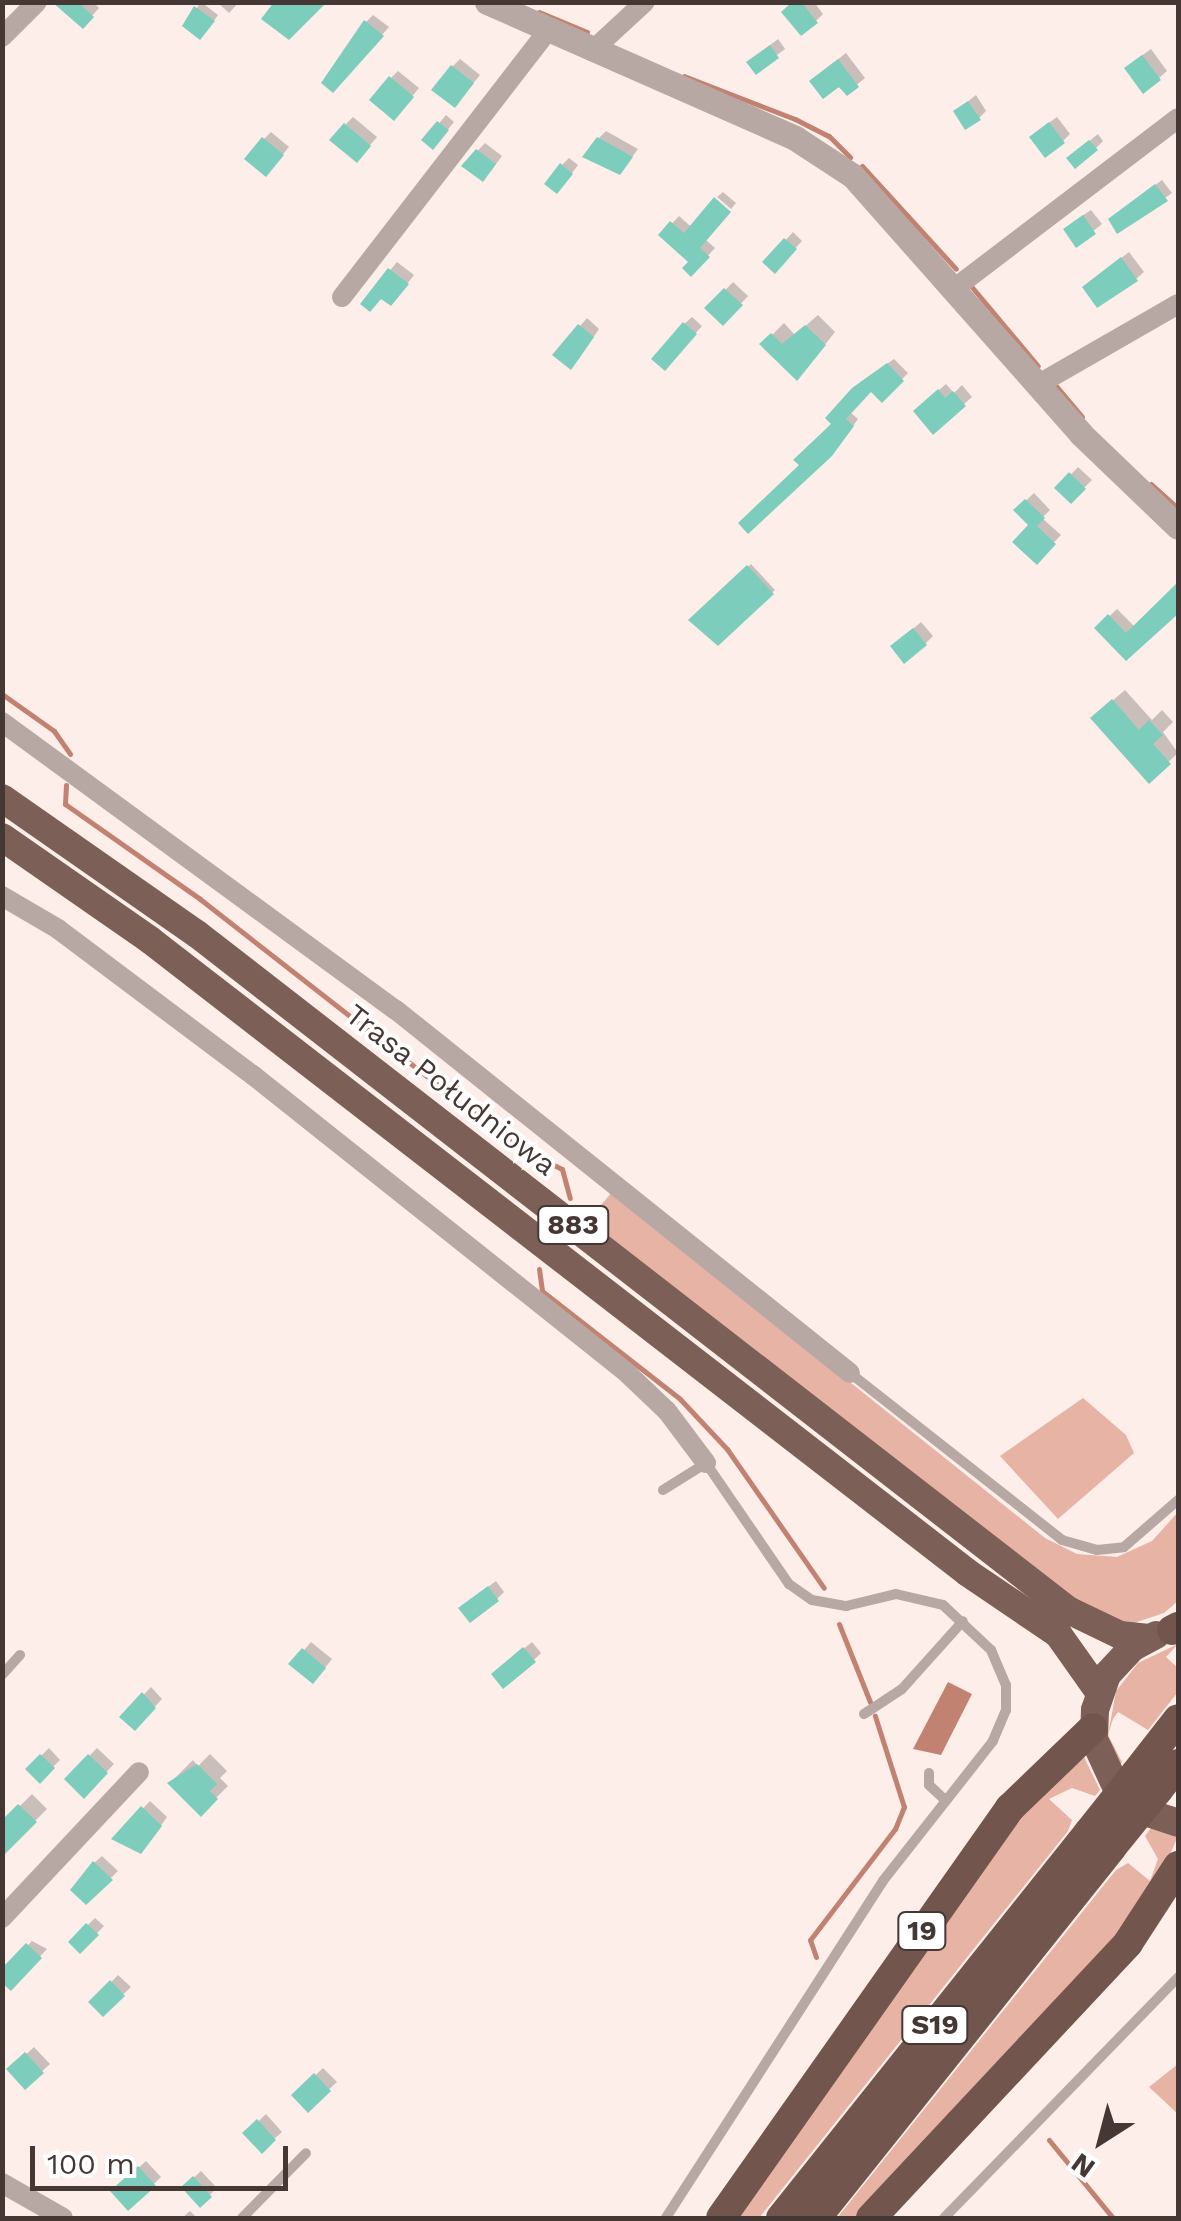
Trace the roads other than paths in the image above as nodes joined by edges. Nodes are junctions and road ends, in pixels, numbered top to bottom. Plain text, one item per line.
1 (37, 2) edge
2 (487, 2) edge
3 (645, 2) edge
4 (548, 30) junction
5 (2, 37) edge
6 (594, 49) junction
7 (1178, 118) edge
8 (955, 288) junction
9 (342, 298) dead end
10 (1178, 304) edge
11 (1039, 384) junction
12 (1178, 527) edge
13 (2, 722) edge
14 (2, 798) edge
15 (2, 837) edge
16 (2, 896) edge
17 (850, 1373) joint
18 (706, 1463) junction
19 (664, 1490) dead end
20 (1178, 1500) edge
21 (963, 1622) junction
22 (1169, 1631) edge
23 (20, 1655) dead end
24 (2, 1675) edge
25 (1100, 1692) junction
26 (864, 1714) dead end
27 (1178, 1719) edge
28 (1093, 1728) junction
29 (1178, 1764) edge
30 (139, 1772) dead end
31 (929, 1773) dead end
32 (1147, 1782) junction
33 (946, 1801) junction
34 (1178, 1823) edge
35 (1100, 1840) junction
36 (1178, 1866) edge
37 (2, 1918) edge
38 (1178, 1977) edge
39 (306, 2154) dead end
40 (2, 2183) edge
41 (63, 2218) edge
42 (242, 2218) edge
43 (666, 2218) edge
44 (721, 2218) edge
45 (781, 2218) edge
46 (816, 2218) edge
47 (870, 2218) edge
48 (944, 2218) edge

1 - 5 street
2 - 4 street
3 - 6 street
4 - 6 street
4 - 9 street
6 - 8 street
7 - 8 street
8 - 11 street
10 - 11 street
11 - 12 street
13 - 17 street
14 - 22 highway, Trasa Południowa / 883
15 - 25 highway, 883
16 - 18 street
17 - 20 lane
18 - 19 lane
18 - 21 lane
21 - 26 lane
21 - 33 lane
22 - 25 highway, 883
23 - 24 lane
25 - 28 highway, 883
27 - 32 highway, S19
28 - 34 highway, 883
28 - 44 highway, 19
29 - 32 highway, S19
30 - 37 street
31 - 33 lane
32 - 35 highway, S19, bridge
33 - 43 lane
35 - 45 highway, S19
35 - 46 highway, S19
36 - 47 highway
38 - 48 lane
39 - 42 lane
40 - 41 street

